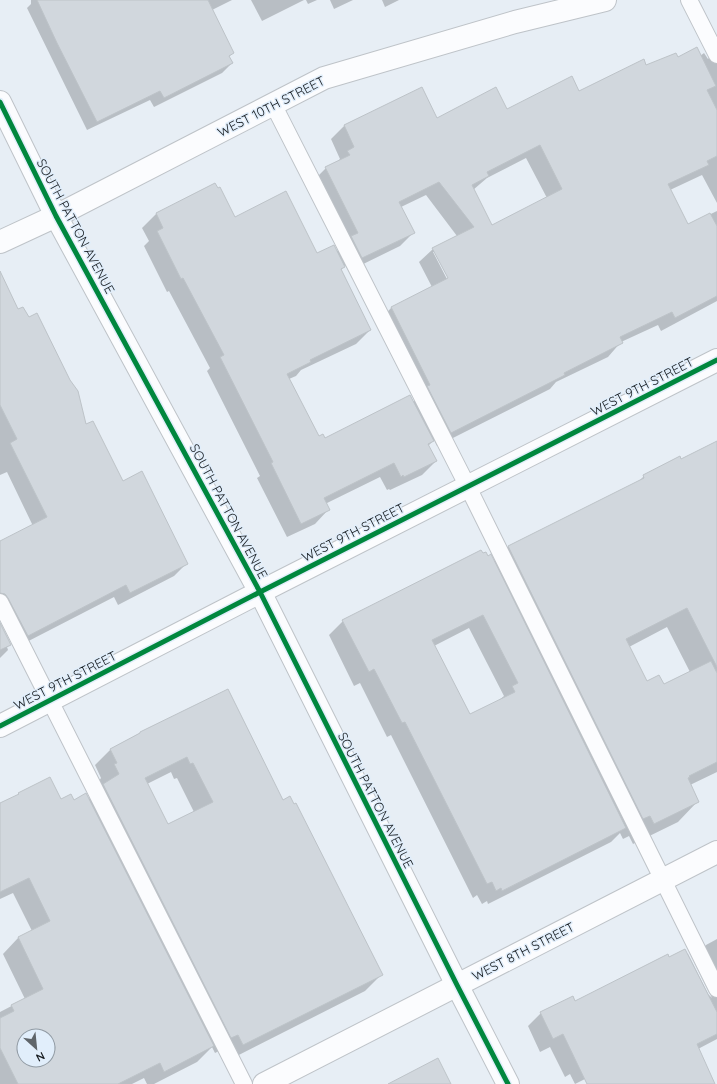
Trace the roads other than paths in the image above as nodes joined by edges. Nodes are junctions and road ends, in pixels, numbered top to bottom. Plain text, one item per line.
1 (605, 0) edge
2 (689, 0) edge
3 (717, 55) edge
4 (0, 102) edge
5 (273, 104) junction
6 (56, 216) junction
7 (0, 242) edge
8 (717, 360) edge
9 (468, 487) junction
10 (260, 592) junction
11 (0, 602) edge
12 (51, 700) junction
13 (0, 726) edge
14 (717, 852) edge
15 (663, 879) junction
16 (457, 985) junction
17 (717, 989) edge
18 (244, 1084) edge
19 (264, 1084) edge
20 (508, 1084) edge

1 - 5 street, WEST 10TH STREET
2 - 3 lane
4 - 6 street, SOUTH PATTON AVENUE
5 - 6 street, WEST 10TH STREET
5 - 9 lane
6 - 7 street, WEST 10TH STREET
6 - 10 street, SOUTH PATTON AVENUE
8 - 9 street, WEST 9TH STREET
9 - 10 street, WEST 9TH STREET
9 - 15 lane
10 - 12 street, WEST 9TH STREET
10 - 16 street, SOUTH PATTON AVENUE
11 - 12 lane
12 - 13 street, WEST 9TH STREET
12 - 18 lane
14 - 15 street, WEST 8TH STREET
15 - 16 street, WEST 8TH STREET
15 - 17 lane
16 - 19 street, WEST 8TH STREET
16 - 20 street, SOUTH PATTON AVENUE

